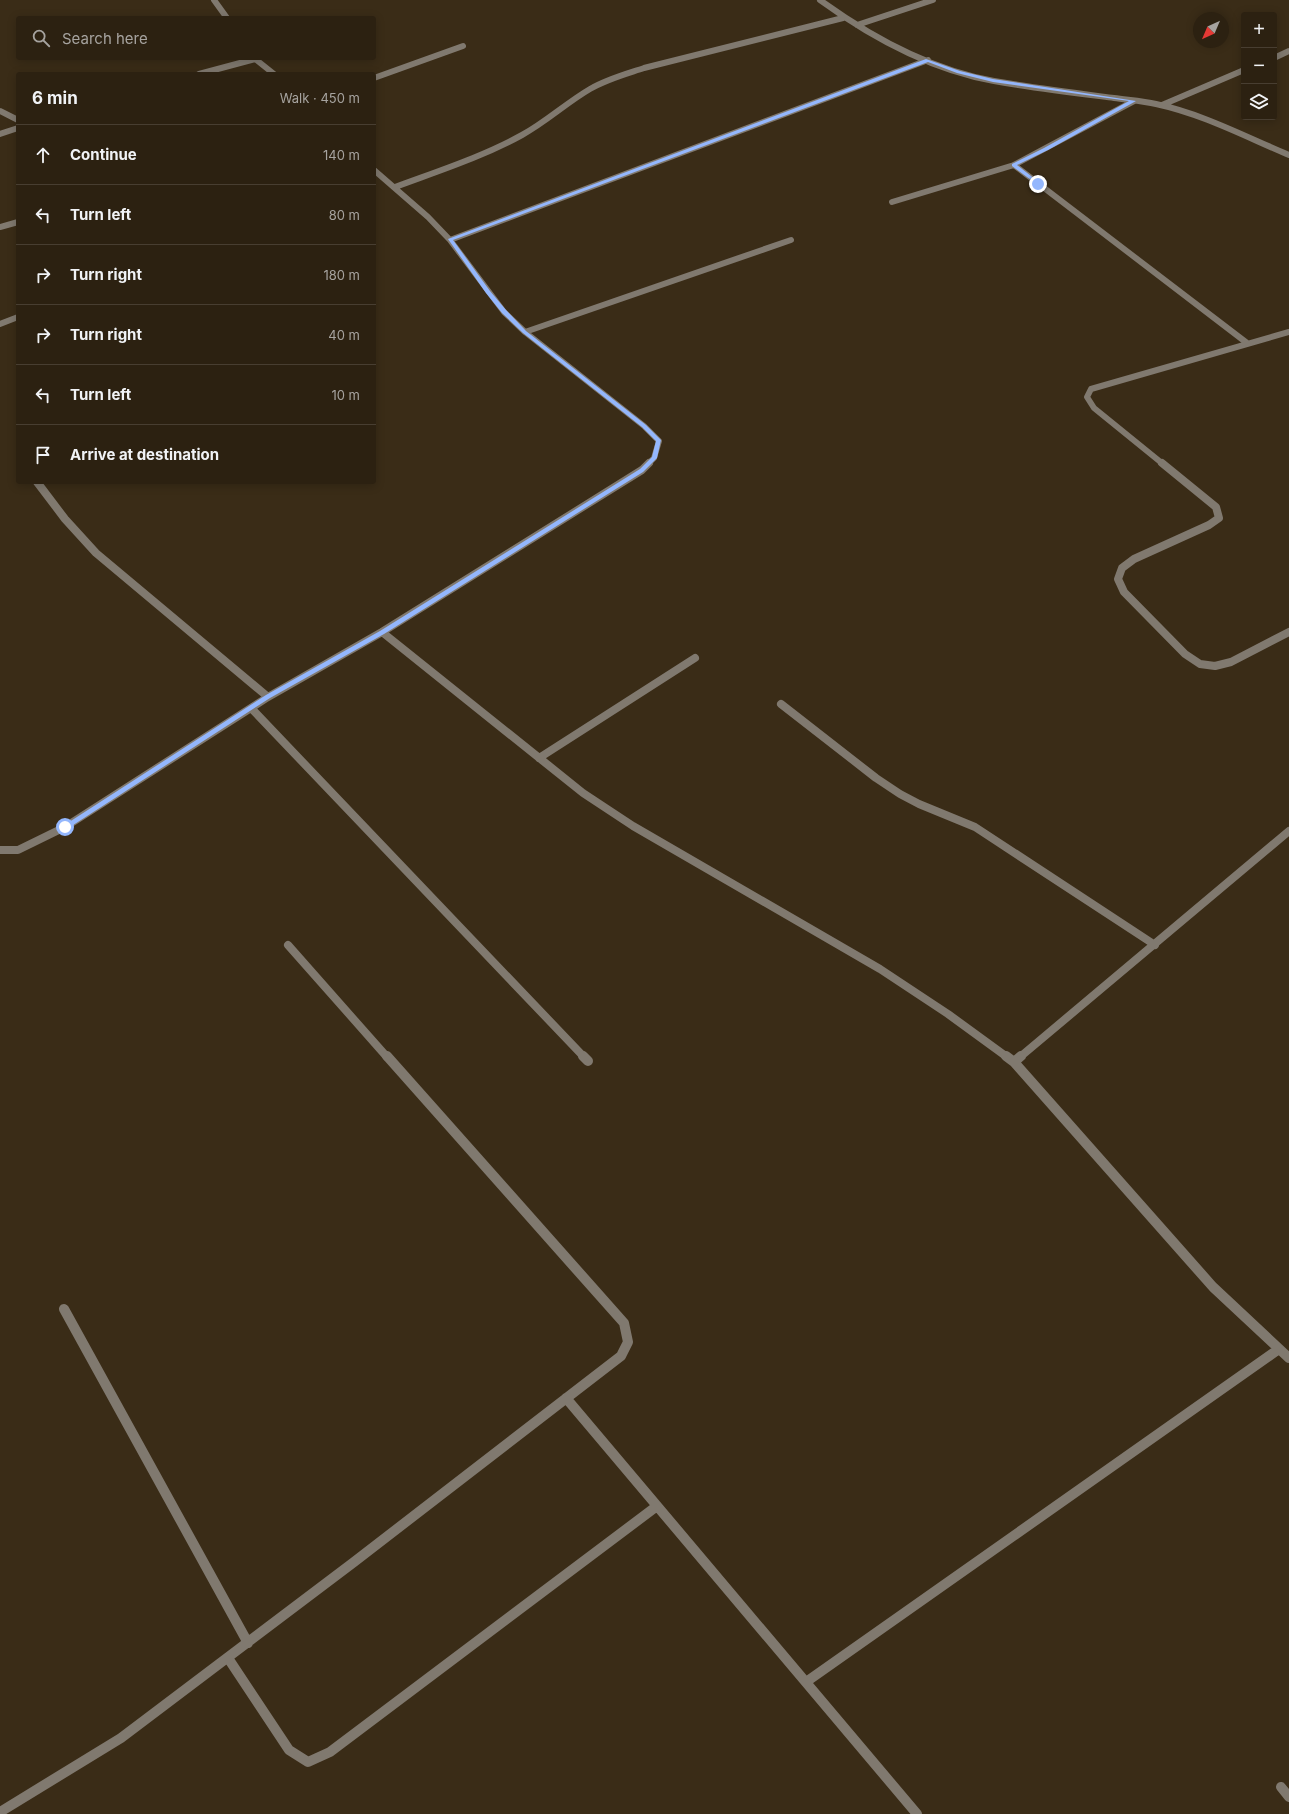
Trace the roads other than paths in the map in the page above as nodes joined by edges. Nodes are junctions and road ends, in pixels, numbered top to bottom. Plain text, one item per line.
1 (214, 0) edge
2 (820, 0) edge
3 (933, 0) edge
4 (226, 16) edge
5 (843, 18) junction
6 (857, 25) junction
7 (463, 46) dead end
8 (1289, 51) edge
9 (1277, 57) edge
10 (250, 60) edge
11 (255, 60) edge
12 (928, 60) junction
13 (1241, 71) edge
14 (206, 72) edge
15 (271, 72) edge
16 (376, 77) edge
17 (1134, 101) junction
18 (1162, 105) junction
19 (0, 111) edge
20 (16, 119) edge
21 (16, 129) edge
22 (0, 134) edge
23 (1289, 155) edge
24 (1014, 165) junction
25 (376, 172) edge
26 (395, 187) junction
27 (892, 202) dead end
28 (16, 223) edge
29 (0, 227) edge
30 (450, 240) junction
31 (791, 240) dead end
32 (16, 318) edge
33 (0, 324) edge
34 (524, 332) junction
35 (1289, 332) edge
36 (1248, 343) junction
37 (38, 484) edge
38 (382, 632) junction
39 (1289, 632) edge
40 (694, 658) dead end
41 (268, 697) junction
42 (781, 704) dead end
43 (251, 708) junction
44 (539, 758) junction
45 (1289, 831) edge
46 (0, 850) edge
47 (288, 945) dead end
48 (1155, 945) junction
49 (588, 1061) dead end
50 (1014, 1062) junction
51 (64, 1309) dead end
52 (1278, 1349) junction
53 (1289, 1358) edge
54 (566, 1398) junction
55 (657, 1506) junction
56 (248, 1642) junction
57 (228, 1658) junction
58 (806, 1682) junction
59 (1280, 1787) dead end
60 (1289, 1797) edge
61 (0, 1812) edge
62 (917, 1814) edge

1 - 4 street
2 - 5 street
3 - 6 street
5 - 6 street
5 - 26 street
6 - 12 street
7 - 16 street
8 - 9 street
10 - 14 street
11 - 15 street
12 - 17 street
12 - 30 street
13 - 18 street
17 - 18 street
17 - 24 street
18 - 23 street
19 - 20 street
21 - 22 street
24 - 27 street
24 - 36 street
25 - 26 street
26 - 30 street
28 - 29 street
30 - 34 street
31 - 34 street
32 - 33 street
34 - 38 street
35 - 36 street
36 - 39 street
37 - 41 street
38 - 41 street
38 - 44 street
40 - 44 street
41 - 43 street
42 - 48 street
43 - 46 street
43 - 49 street
44 - 50 street
45 - 48 street
47 - 54 street
48 - 50 street
50 - 52 street
51 - 56 street
52 - 53 street
52 - 58 street
54 - 55 street
54 - 56 street
55 - 57 street
55 - 58 street
56 - 57 street
57 - 61 street
58 - 62 street
59 - 60 street

